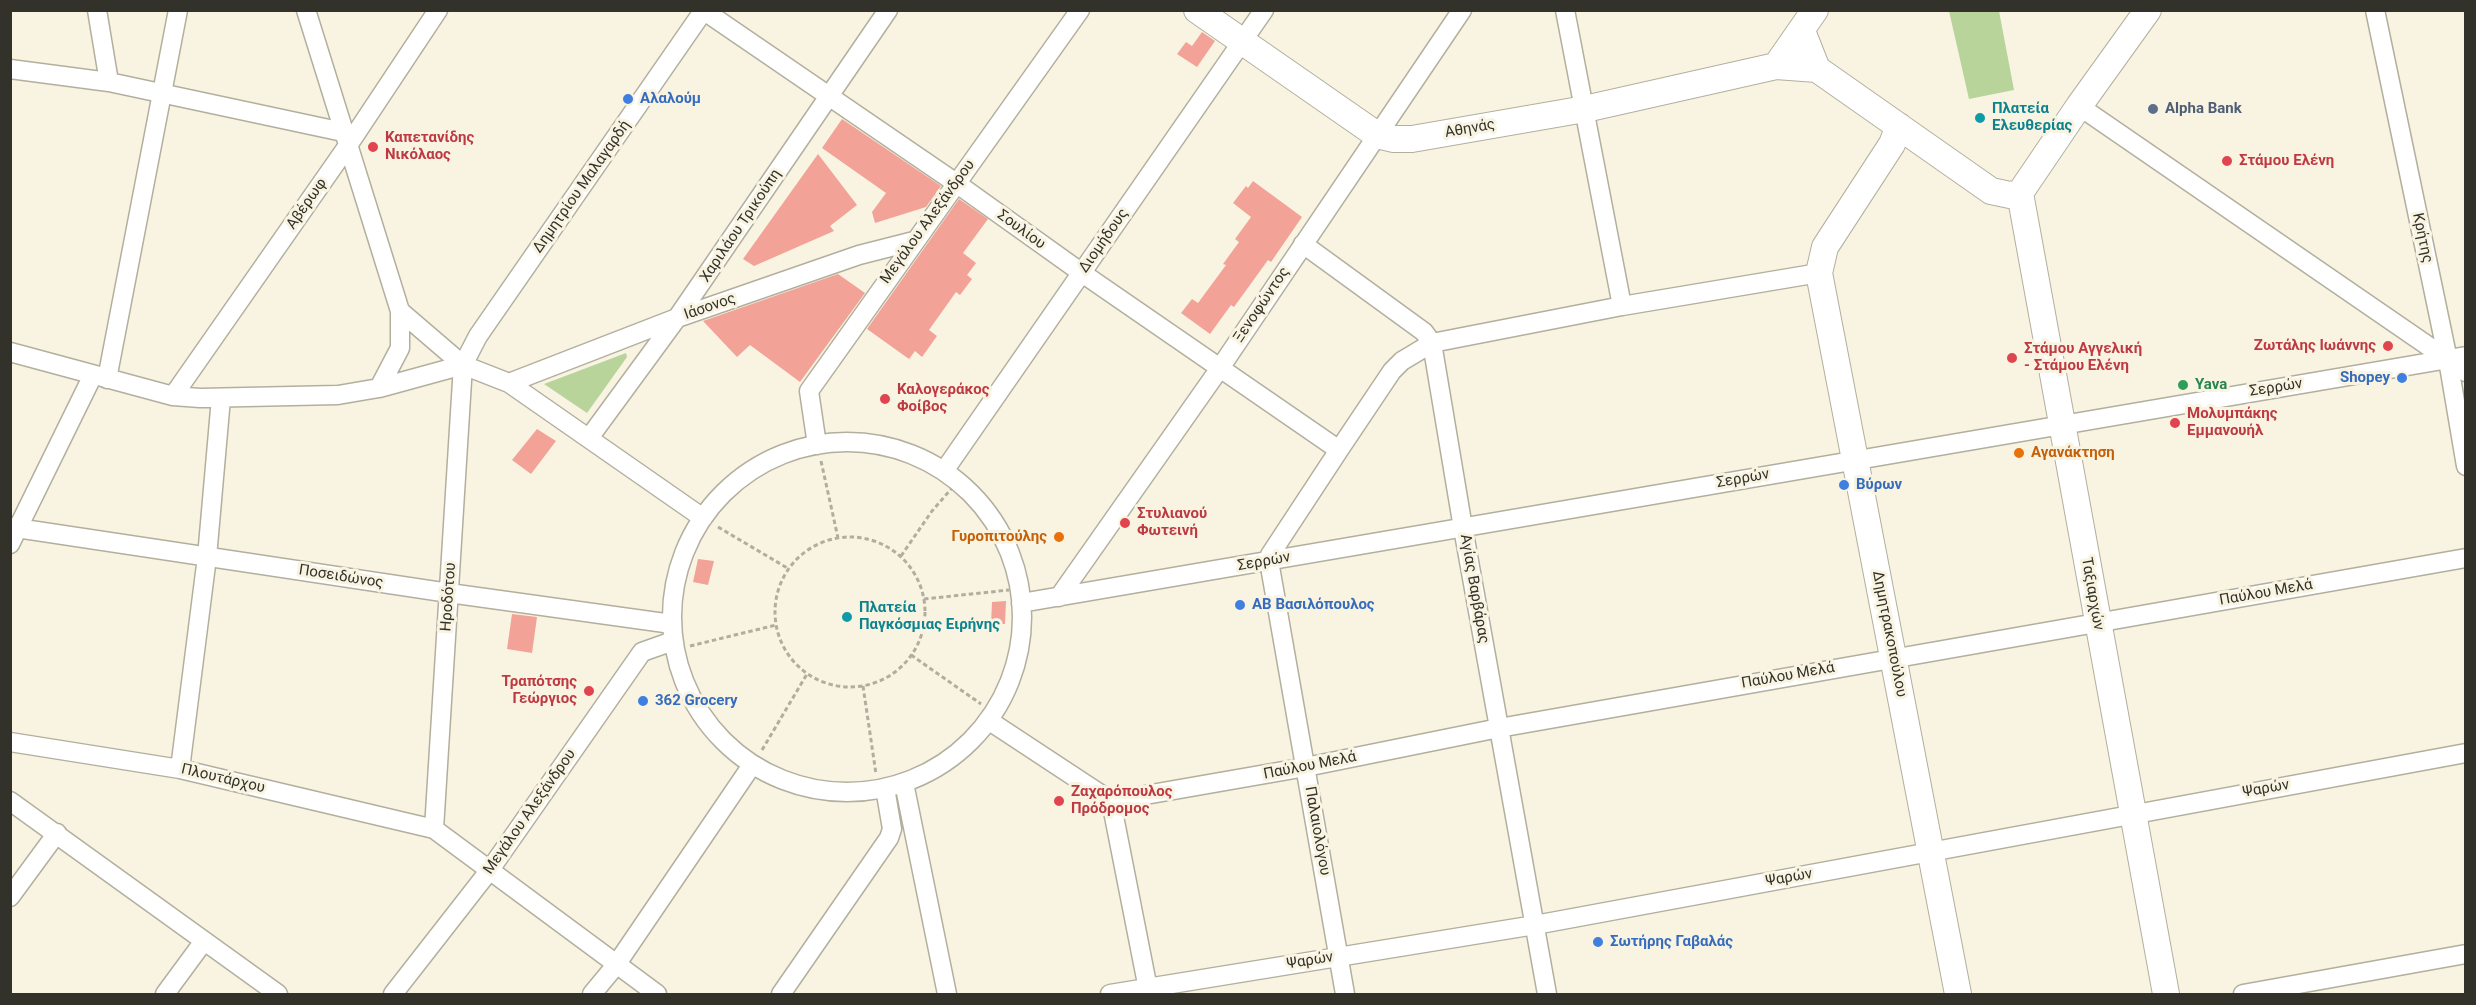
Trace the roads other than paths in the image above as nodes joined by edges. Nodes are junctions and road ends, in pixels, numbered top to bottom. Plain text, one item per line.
1 (97, 10) edge
2 (178, 10) edge
3 (306, 10) edge
4 (438, 10) edge
5 (888, 10) edge
6 (1080, 10) edge
7 (1197, 10) edge
8 (1264, 10) edge
9 (1462, 10) edge
10 (1565, 10) edge
11 (2148, 10) edge
12 (2375, 10) edge
13 (704, 11) edge
14 (1808, 21) edge
15 (1242, 42) junction
16 (1776, 66) junction
17 (10, 69) edge
18 (1818, 69) junction
19 (109, 82) junction
20 (162, 95) junction
21 (829, 97) junction
22 (2079, 106) junction
23 (1585, 109) junction
24 (1899, 126) junction
25 (1377, 135) junction
26 (346, 138) junction
27 (956, 183) junction
28 (2020, 193) junction
29 (914, 241) junction
30 (1304, 243) junction
31 (1082, 273) junction
32 (1819, 273) junction
33 (1622, 306) junction
34 (400, 311) junction
35 (677, 318) junction
36 (1432, 343) junction
37 (10, 352) edge
38 (2457, 358) edge
39 (463, 365) junction
40 (1220, 368) junction
41 (2466, 372) edge
42 (100, 377) junction
43 (509, 382) junction
44 (379, 388) junction
45 (173, 396) junction
46 (221, 398) junction
47 (2061, 424) junction
48 (589, 438) junction
49 (817, 445) junction
50 (1339, 450) junction
51 (1855, 460) junction
52 (2466, 466) edge
53 (951, 476) junction
54 (703, 518) junction
55 (1463, 528) junction
56 (14, 533) edge
57 (207, 557) junction
58 (2466, 558) edge
59 (1269, 561) junction
60 (449, 593) junction
61 (1021, 596) junction
62 (1059, 597) junction
63 (2098, 623) junction
64 (673, 638) junction
65 (1893, 657) junction
66 (991, 716) junction
67 (1499, 728) junction
68 (10, 742) edge
69 (2466, 753) edge
70 (752, 765) junction
71 (1306, 767) junction
72 (180, 768) junction
73 (904, 783) junction
74 (882, 789) junction
75 (10, 801) edge
76 (1111, 801) junction
77 (2133, 814) junction
78 (913, 825) junction
79 (434, 829) junction
80 (892, 829) junction
81 (57, 833) junction
82 (1930, 852) junction
83 (489, 871) junction
84 (10, 897) edge
85 (1535, 925) junction
86 (204, 941) junction
87 (2466, 954) edge
88 (1338, 956) junction
89 (616, 965) junction
90 (1148, 991) edge
91 (165, 994) edge
92 (278, 994) edge
93 (393, 994) edge
94 (592, 994) edge
95 (657, 994) edge
96 (781, 994) edge
97 (947, 994) edge
98 (1110, 994) edge
99 (1345, 994) edge
100 (1547, 994) edge
101 (1958, 994) edge
102 (2166, 994) edge
103 (2242, 994) edge

1 - 19 street
2 - 20 street
3 - 26 street
4 - 26 street, Αβέρωφ
5 - 21 street, Χαριλάου Τρικούπη
6 - 27 street, Μεγάλου Αλεξάνδρου
7 - 15 main road, Αθηνάς
8 - 15 street, Διομήδους
9 - 25 street, Ξενοφώντος
10 - 23 street
11 - 22 main road
12 - 38 street, Κρήτης
13 - 21 street, Σουλίου
13 - 39 street, Δημητρίου Μαλαγαρδή
14 - 16 main road
14 - 18 main road
15 - 25 main road, Αθηνάς
15 - 31 street, Διομήδους
16 - 18 main road, Αθηνάς
16 - 23 main road, Αθηνάς
17 - 19 street
18 - 24 main road
19 - 20 street
20 - 26 street
20 - 42 street
21 - 27 street, Σουλίου
21 - 35 street, Χαριλάου Τρικούπη
22 - 28 main road
22 - 38 street
23 - 25 main road, Αθηνάς
23 - 33 street
24 - 28 main road
24 - 32 main road
25 - 30 street, Ξενοφώντος
26 - 34 street
26 - 45 street, Αβέρωφ
27 - 29 street, Μεγάλου Αλεξάνδρου
27 - 31 street, Σουλίου
28 - 47 main road, Ταξιαρχών
29 - 35 street, Ιάσονος
29 - 49 street, Μεγάλου Αλεξάνδρου
30 - 36 street
30 - 40 street, Ξενοφώντος
31 - 40 street, Σουλίου
31 - 53 street, Διομήδους
32 - 33 street
32 - 51 main road, Δημητρακοπούλου
33 - 36 street
34 - 39 street
34 - 44 street
35 - 43 street, Ιάσονος
35 - 48 street, Χαριλάου Τρικούπη
36 - 50 street
36 - 55 street, Αγίας Βαρβάρας
37 - 42 street
38 - 41 street
38 - 47 street, Σερρών
38 - 52 street, Κρήτης
39 - 43 street
39 - 44 street
39 - 60 street, Ηροδότου
40 - 50 street, Σουλίου
40 - 62 street, Ξενοφώντος
42 - 45 street
42 - 56 street
43 - 48 street
44 - 46 street
45 - 46 street
46 - 57 street
47 - 51 street, Σερρών
47 - 63 main road, Ταξιαρχών
48 - 54 street
49 - 53 street
49 - 54 street
50 - 59 street
51 - 55 street, Σερρών
51 - 65 main road, Δημητρακοπούλου
53 - 61 street
54 - 64 street
55 - 59 street, Σερρών
55 - 67 street, Αγίας Βαρβάρας
56 - 57 street, Ποσειδώνος
57 - 60 street, Ποσειδώνος
57 - 72 street
58 - 63 street, Παύλου Μελά
59 - 62 street, Σερρών
59 - 71 street, Παλαιολόγου
60 - 64 street, Ποσειδώνος
60 - 79 street, Ηροδότου
61 - 62 street, Σερρών
61 - 66 street
63 - 65 street, Παύλου Μελά
63 - 77 main road, Ταξιαρχών
64 - 70 street
64 - 83 street, Μεγάλου Αλεξάνδρου
65 - 67 street, Παύλου Μελά
65 - 82 main road, Δημητρακοπούλου
66 - 73 street
66 - 76 street
67 - 71 street, Παύλου Μελά
67 - 85 street, Αγίας Βαρβάρας
68 - 72 street, Πλουτάρχου
69 - 77 street, Ψαρών
70 - 74 street
70 - 89 street
71 - 76 street, Παύλου Μελά
71 - 88 street, Παλαιολόγου
72 - 79 street, Πλουτάρχου
73 - 74 street
73 - 78 street
74 - 80 street
75 - 81 street
76 - 90 street
77 - 82 street, Ψαρών
77 - 102 main road, Ταξιαρχών
78 - 80 street
78 - 97 street
79 - 83 street
80 - 96 street
81 - 84 street
81 - 86 street
82 - 85 street, Ψαρών
82 - 101 main road, Δημητρακοπούλου
83 - 89 street
83 - 93 street, Μεγάλου Αλεξάνδρου
85 - 88 street, Ψαρών
85 - 100 street, Αγίας Βαρβάρας
86 - 91 street
86 - 92 street
87 - 103 street
88 - 90 street, Ψαρών
88 - 99 street, Παλαιολόγου
89 - 94 street
89 - 95 street
90 - 98 street, Ψαρών

